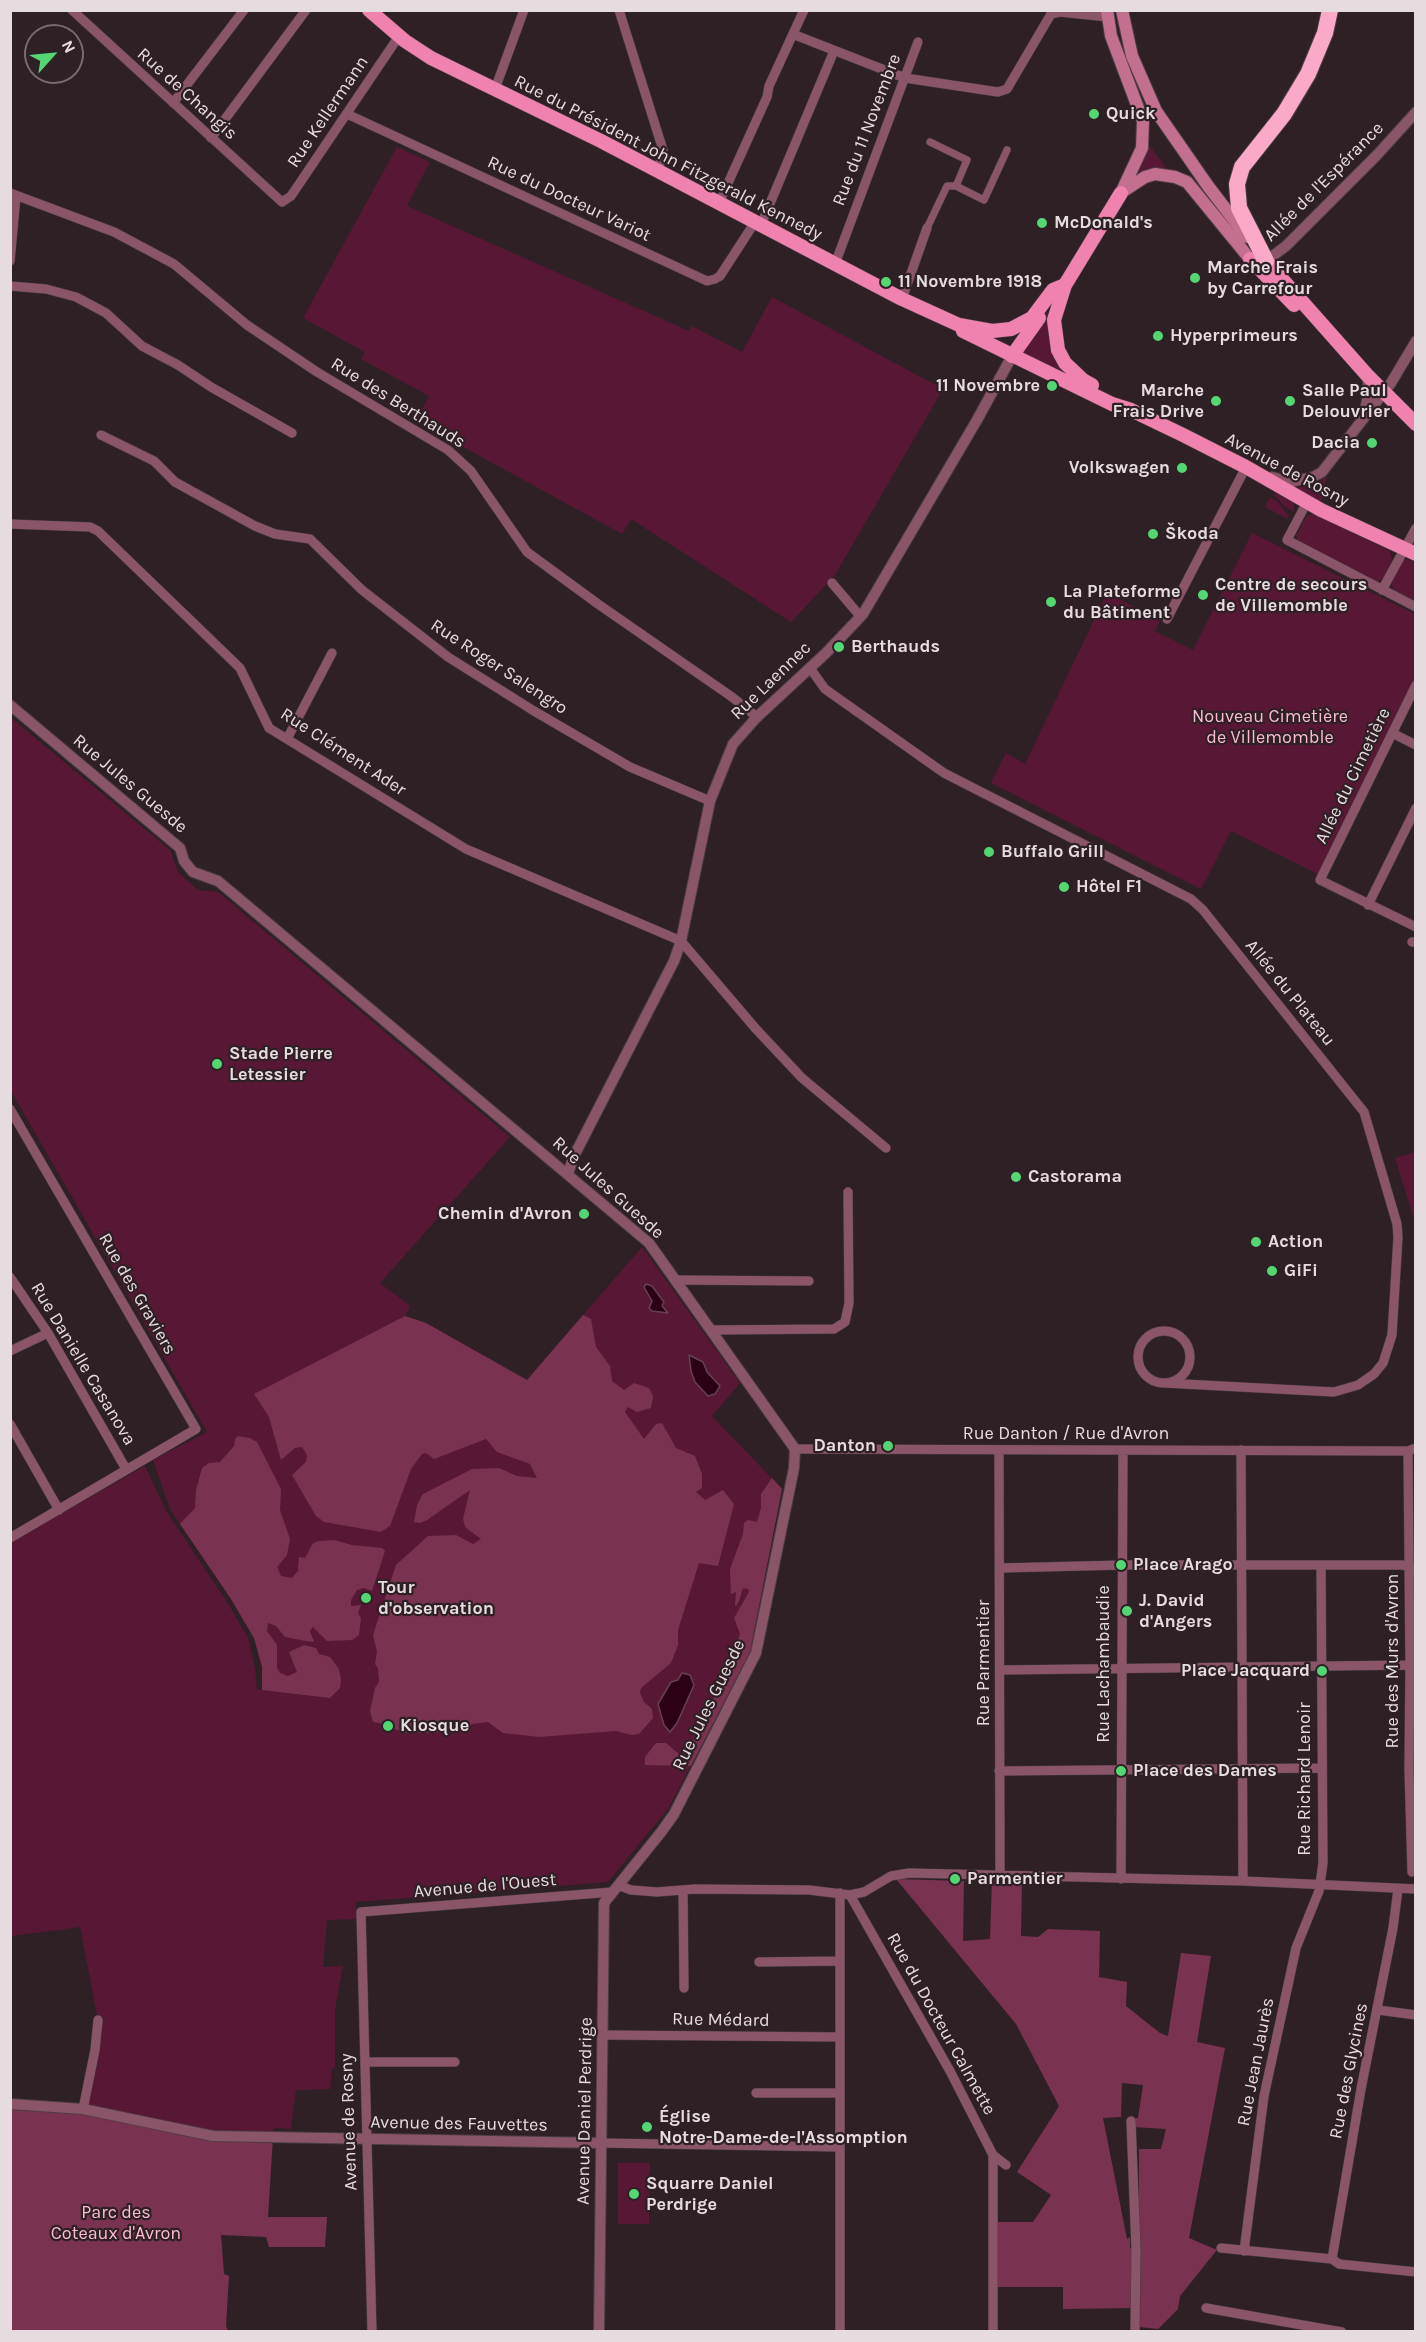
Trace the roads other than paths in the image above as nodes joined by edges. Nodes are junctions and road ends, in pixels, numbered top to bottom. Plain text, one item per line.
1 (72, 10) edge
2 (244, 10) edge
3 (306, 10) edge
4 (369, 10) edge
5 (524, 10) edge
6 (619, 10) edge
7 (804, 10) edge
8 (1122, 10) edge
9 (1330, 10) edge
10 (1107, 14) edge
11 (795, 35) junction
12 (399, 36) junction
13 (918, 42) dead end
14 (834, 51) junction
15 (905, 78) junction
16 (495, 89) junction
17 (173, 103) junction
18 (1416, 112) edge
19 (347, 114) junction
20 (211, 138) junction
21 (930, 142) dead end
22 (1007, 150) dead end
23 (658, 171) junction
24 (956, 186) junction
25 (1121, 193) junction
26 (14, 194) edge
27 (280, 201) joint
28 (719, 203) junction
29 (758, 223) junction
30 (927, 228) joint
31 (1258, 260) junction
32 (10, 261) edge
33 (835, 264) junction
34 (1065, 285) junction
35 (10, 286) edge
36 (902, 299) junction
37 (958, 325) junction
38 (996, 331) junction
39 (1416, 341) edge
40 (1012, 356) junction
41 (1367, 375) junction
42 (1382, 392) junction
43 (1131, 410) junction
44 (1362, 419) junction
45 (1416, 424) edge
46 (292, 433) dead end
47 (101, 435) dead end
48 (1246, 467) junction
49 (1307, 502) junction
50 (10, 524) edge
51 (1416, 528) edge
52 (1409, 552) edge
53 (832, 583) dead end
54 (1382, 590) junction
55 (1416, 607) edge
56 (860, 616) junction
57 (1167, 619) dead end
58 (332, 653) dead end
59 (810, 668) junction
60 (1416, 686) edge
61 (10, 705) edge
62 (757, 717) junction
63 (1392, 733) junction
64 (287, 739) junction
65 (1416, 745) edge
66 (710, 801) junction
67 (1416, 808) edge
68 (1368, 904) junction
69 (1416, 927) edge
70 (681, 941) junction
71 (10, 1109) edge
72 (886, 1148) dead end
73 (568, 1174) junction
74 (848, 1192) dead end
75 (11, 1279) edge
76 (676, 1280) junction
77 (809, 1281) dead end
78 (711, 1330) junction
79 (48, 1333) junction
80 (10, 1351) edge
81 (1190, 1364) junction
82 (1165, 1383) junction
83 (1206, 1385) junction
84 (10, 1424) edge
85 (795, 1449) junction
86 (1412, 1449) edge
87 (999, 1450) junction
88 (1123, 1450) junction
89 (1241, 1450) junction
90 (127, 1468) junction
91 (59, 1510) junction
92 (10, 1538) edge
93 (1122, 1565) junction
94 (1242, 1565) junction
95 (1321, 1565) junction
96 (1001, 1568) junction
97 (1412, 1570) edge
98 (1410, 1665) junction
99 (1321, 1666) junction
100 (1242, 1667) junction
101 (1121, 1669) junction
102 (1001, 1670) junction
103 (1321, 1768) junction
104 (1242, 1769) junction
105 (1120, 1770) junction
106 (999, 1771) junction
107 (1412, 1872) dead end
108 (1000, 1875) junction
109 (1121, 1878) junction
110 (1243, 1881) junction
111 (1320, 1885) junction
112 (615, 1888) junction
113 (1398, 1889) junction
114 (1416, 1889) edge
115 (683, 1890) junction
116 (845, 1894) junction
117 (361, 1912) joint
118 (840, 1961) junction
119 (759, 1962) dead end
120 (684, 1988) dead end
121 (1378, 2010) junction
122 (1416, 2015) edge
123 (98, 2020) dead end
124 (602, 2035) junction
125 (840, 2037) junction
126 (365, 2062) junction
127 (455, 2062) dead end
128 (756, 2092) dead end
129 (839, 2093) junction
130 (10, 2104) edge
131 (83, 2109) junction
132 (1131, 2121) dead end
133 (368, 2140) junction
134 (602, 2143) junction
135 (839, 2147) junction
136 (993, 2155) junction
137 (1006, 2165) dead end
138 (1221, 2248) dead end
139 (1244, 2251) junction
140 (1332, 2259) junction
141 (1416, 2272) edge
142 (1206, 2308) dead end
143 (1313, 2329) edge
144 (372, 2331) edge
145 (599, 2331) edge
146 (840, 2331) edge
147 (993, 2331) edge
148 (1135, 2331) edge
149 (1342, 2331) edge

1 - 17 street, Rue de Changis
2 - 17 street
3 - 20 street
4 - 12 main road, Rue du Président John Fitzgerald Kennedy
5 - 16 street
6 - 23 street
7 - 11 street
8 - 31 main road
9 - 31 highway
10 - 15 street
10 - 25 main road
11 - 14 street
11 - 28 street
12 - 16 main road, Rue du Président John Fitzgerald Kennedy
12 - 19 street, Rue Kellermann
13 - 15 street, Rue du 11 Novembre
14 - 15 street
14 - 29 street, Rue du Docteur Variot
15 - 33 street, Rue du 11 Novembre
16 - 23 main road, Rue du Président John Fitzgerald Kennedy
17 - 20 street, Rue de Changis
18 - 31 street, Allée de l'Espérance
19 - 27 street, Rue Kellermann
19 - 29 street, Rue du Docteur Variot
20 - 27 street, Rue de Changis
21 - 24 street
22 - 24 street
23 - 28 main road, Rue du Président John Fitzgerald Kennedy
24 - 30 street
25 - 31 main road
25 - 34 main road, Rue Laennec
26 - 32 street
26 - 62 street, Rue des Berthauds
28 - 29 main road, Rue du Président John Fitzgerald Kennedy
29 - 33 main road, Rue du Président John Fitzgerald Kennedy
30 - 36 street
31 - 41 main road
33 - 36 main road, Rue du Président John Fitzgerald Kennedy
34 - 38 main road, Rue Laennec
34 - 40 main road, Rue Laennec
34 - 43 main road, Rue Laennec
35 - 46 street
36 - 37 main road, Rue du Président John Fitzgerald Kennedy
37 - 38 main road
37 - 40 main road, Avenue de Rosny
38 - 40 main road
39 - 42 street
40 - 43 main road, Avenue de Rosny
40 - 56 street, Rue Laennec
41 - 42 main road
41 - 44 street
42 - 44 street
42 - 45 main road
43 - 48 main road, Avenue de Rosny
44 - 48 street
47 - 66 street, Rue Roger Salengro
48 - 49 main road, Avenue de Rosny
48 - 57 street
49 - 52 main road, Avenue de Rosny
49 - 54 street
50 - 64 street, Rue Clément Ader
51 - 52 street
52 - 54 street
53 - 56 street
54 - 55 street
56 - 59 street, Rue Laennec
58 - 64 street
59 - 62 street, Rue Laennec
59 - 83 street, Allée du Plateau
60 - 63 street, Allée du Cimetière
61 - 73 street, Rue Jules Guesde
62 - 66 street, Rue Laennec
63 - 65 street
63 - 68 street, Allée du Cimetière
64 - 70 street, Rue Clément Ader
66 - 70 street, Rue Laennec
67 - 68 street
68 - 69 street
70 - 72 street
70 - 73 street, Rue Laennec
71 - 90 street, Rue des Graviers
73 - 76 street, Rue Jules Guesde
74 - 78 street
75 - 79 street, Rue Danielle Casanova
76 - 77 street
76 - 78 street, Rue Jules Guesde
78 - 85 street, Rue Jules Guesde
79 - 80 street
79 - 90 street, Rue Danielle Casanova
81 - 82 street
81 - 82 street
81 - 83 street
82 - 83 street, Allée du Plateau
84 - 91 street
85 - 87 street, Rue Danton / Rue d'Avron
85 - 112 street, Rue Jules Guesde
86 - 89 street, Rue Danton / Rue d'Avron
86 - 97 street, Rue des Murs d'Avron
87 - 88 street, Rue Danton / Rue d'Avron
87 - 96 street, Rue Parmentier
88 - 89 street, Rue Danton / Rue d'Avron
88 - 93 street, Rue Lachambaudie
89 - 94 street
90 - 91 street
91 - 92 street
93 - 94 street
93 - 96 street
93 - 101 street, Rue Lachambaudie
94 - 95 street
94 - 100 street
95 - 97 street
95 - 99 street, Rue Richard Lenoir
96 - 102 street, Rue Parmentier
97 - 98 street, Rue des Murs d'Avron
98 - 99 street
98 - 107 street, Rue des Murs d'Avron
99 - 100 street
99 - 103 street, Rue Richard Lenoir
100 - 101 street
100 - 104 street
101 - 102 street
101 - 105 street, Rue Lachambaudie
102 - 106 street, Rue Parmentier
103 - 104 street
103 - 111 street, Rue Richard Lenoir
104 - 105 street
104 - 110 street
105 - 106 street
105 - 109 street, Rue Lachambaudie
106 - 108 street, Rue Parmentier
108 - 109 street
108 - 116 street
109 - 110 street
110 - 111 street
111 - 113 street
111 - 139 street, Rue Jean Jaurès
112 - 115 street, Avenue de l'Ouest
112 - 117 street, Avenue de l'Ouest
112 - 124 street, Avenue Daniel Perdrige
113 - 114 street
113 - 121 street, Rue des Glycines
115 - 116 street, Avenue de l'Ouest
115 - 120 street
116 - 118 street
116 - 136 street, Rue du Docteur Calmette
117 - 126 street, Avenue de Rosny
118 - 119 street
118 - 125 street
121 - 122 street
121 - 140 street, Rue des Glycines
123 - 131 street
124 - 125 street, Rue Médard
124 - 134 street, Avenue Daniel Perdrige
125 - 129 street
126 - 127 street
126 - 133 street, Avenue de Rosny
128 - 129 street
129 - 135 street
130 - 131 street, Avenue des Fauvettes
131 - 133 street, Avenue des Fauvettes
132 - 148 street
133 - 134 street, Avenue des Fauvettes
133 - 144 street, Avenue de Rosny
134 - 135 street, Avenue des Fauvettes
134 - 145 street, Avenue Daniel Perdrige
135 - 146 street
136 - 137 street, Rue du Docteur Calmette
136 - 147 street
138 - 139 street
139 - 140 street
140 - 141 street
142 - 143 street
143 - 149 street

